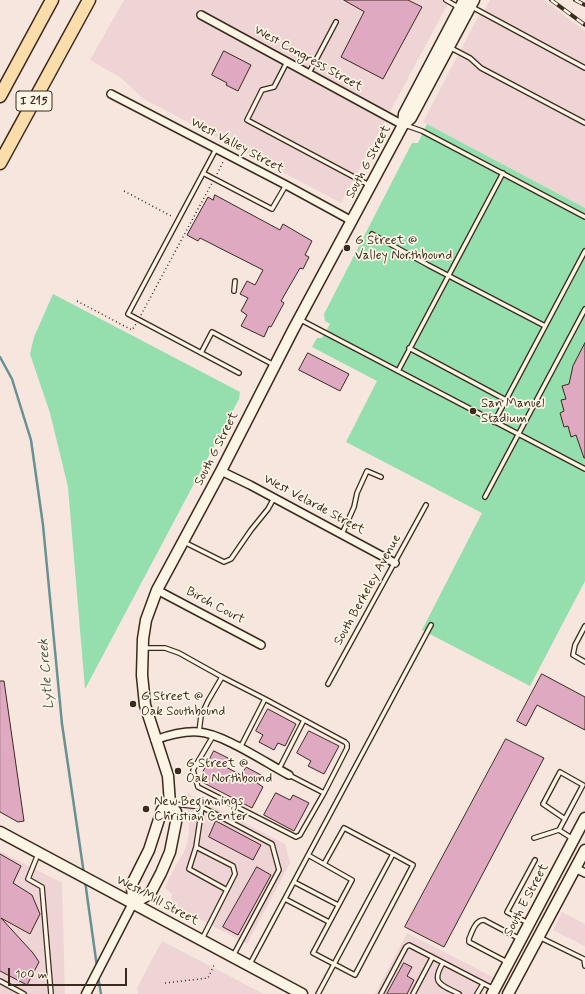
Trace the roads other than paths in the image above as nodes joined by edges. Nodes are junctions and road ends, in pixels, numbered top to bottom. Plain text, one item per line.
1 (52, 0) edge
2 (89, 0) edge
3 (446, 0) edge
4 (467, 5) edge
5 (201, 15) dead end
6 (336, 22) dead end
7 (445, 45) junction
8 (287, 61) junction
9 (585, 68) edge
10 (309, 73) junction
11 (111, 94) dead end
12 (0, 96) edge
13 (585, 123) edge
14 (403, 124) junction
15 (216, 149) junction
16 (0, 163) edge
17 (203, 173) junction
18 (503, 173) junction
19 (286, 185) junction
20 (371, 186) junction
21 (585, 217) edge
22 (352, 222) junction
23 (372, 234) dead end
24 (585, 251) edge
25 (449, 276) junction
26 (236, 281) dead end
27 (234, 291) dead end
28 (585, 309) edge
29 (299, 319) junction
30 (545, 326) junction
31 (409, 348) junction
32 (201, 353) junction
33 (275, 366) junction
34 (398, 371) junction
35 (239, 373) dead end
36 (506, 400) junction
37 (494, 422) junction
38 (519, 435) junction
39 (585, 469) edge
40 (221, 471) junction
41 (381, 477) dead end
42 (485, 497) dead end
43 (274, 498) junction
44 (426, 505) dead end
45 (342, 534) junction
46 (183, 541) junction
47 (395, 563) junction
48 (157, 590) junction
49 (431, 625) dead end
50 (585, 626) edge
51 (261, 645) dead end
52 (143, 648) junction
53 (585, 662) edge
54 (222, 677) junction
55 (328, 684) dead end
56 (266, 699) junction
57 (304, 720) junction
58 (199, 732) junction
59 (214, 735) junction
60 (155, 740) junction
61 (240, 748) junction
62 (279, 769) junction
63 (289, 775) joint
64 (324, 793) junction
65 (170, 804) junction
66 (202, 807) junction
67 (585, 818) edge
68 (565, 819) junction
69 (559, 830) junction
70 (0, 832) edge
71 (534, 838) dead end
72 (574, 839) junction
73 (196, 847) junction
74 (585, 850) edge
75 (39, 853) junction
76 (392, 854) junction
77 (308, 855) junction
78 (535, 860) dead end
79 (324, 864) junction
80 (575, 868) junction
81 (585, 873) edge
82 (294, 882) junction
83 (227, 890) junction
84 (285, 899) junction
85 (133, 903) junction
86 (338, 905) junction
87 (329, 922) junction
88 (529, 924) junction
89 (538, 936) junction
90 (521, 939) junction
91 (202, 940) junction
92 (233, 957) junction
93 (432, 958) junction
94 (443, 963) junction
95 (509, 963) junction
96 (334, 964) junction
97 (250, 965) junction
98 (585, 966) edge
99 (0, 981) edge
100 (483, 984) junction
101 (494, 992) edge
102 (24, 994) edge
103 (51, 994) edge
104 (86, 994) edge
105 (302, 994) edge
106 (318, 994) edge
107 (381, 994) edge
108 (413, 994) edge
109 (459, 994) edge
110 (477, 994) edge
111 (508, 994) edge

1 - 12 highway, I 215
2 - 16 highway, I 215
3 - 4 lane
4 - 7 main road, South G Street
4 - 9 lane
5 - 8 street, West Congress Street
6 - 10 lane
7 - 13 lane
7 - 14 main road, South G Street
8 - 10 street, West Congress Street
8 - 20 lane
10 - 14 street, West Congress Street
11 - 15 street, West Valley Street
14 - 18 lane
14 - 20 main road, South G Street
15 - 17 lane
15 - 19 street, West Valley Street
17 - 19 lane
17 - 32 lane
18 - 21 lane
18 - 25 lane
19 - 22 street, West Valley Street
20 - 22 main road, South G Street
22 - 29 main road, South G Street
23 - 25 lane
24 - 30 lane
25 - 30 lane
25 - 31 lane
26 - 27 lane
28 - 38 lane
29 - 33 main road, South G Street
29 - 34 lane
30 - 36 lane
31 - 34 lane
31 - 36 lane
32 - 33 lane
32 - 35 lane
33 - 40 main road, South G Street
34 - 37 lane
36 - 37 lane
37 - 38 lane
38 - 39 lane
38 - 42 lane
40 - 43 street, West Velarde Street
40 - 46 main road, South G Street
41 - 45 lane
43 - 45 street, West Velarde Street
43 - 46 lane
44 - 47 lane, South Berkeley Avenue
45 - 47 street, West Velarde Street
46 - 48 main road, South G Street
47 - 55 lane, South Berkeley Avenue
48 - 51 street, Birch Court
48 - 52 main road, South G Street
49 - 77 lane
50 - 53 lane
52 - 54 lane
52 - 60 main road, South G Street
54 - 56 lane
54 - 58 lane
56 - 57 lane
56 - 61 lane
57 - 62 lane
57 - 64 lane
58 - 59 street
58 - 60 street
59 - 61 street
59 - 64 lane
60 - 65 main road, South G Street
61 - 62 street
62 - 63 street
63 - 64 lane
65 - 66 lane
65 - 85 main road
65 - 85 main road, South G Street
66 - 73 lane
66 - 92 lane
67 - 72 main road, South E Street
68 - 68 lane
68 - 69 lane
69 - 71 lane
69 - 72 lane
70 - 75 main road, West Mill Street
72 - 88 main road, South E Street
73 - 83 lane
73 - 83 lane
74 - 80 main road, South E Street
75 - 85 main road, West Mill Street
75 - 103 lane
76 - 79 lane
76 - 96 lane
76 - 96 lane
77 - 79 lane
77 - 82 lane
78 - 88 lane
79 - 86 lane
80 - 81 street
80 - 89 main road, South E Street
82 - 84 lane
82 - 86 lane
83 - 91 lane
84 - 87 lane
84 - 97 lane
85 - 91 main road, West Mill Street
85 - 104 street
86 - 87 lane
87 - 96 lane
88 - 90 main road, South E Street
89 - 98 lane
89 - 111 main road, South E Street
90 - 95 main road, South E Street
90 - 95 lane
91 - 92 main road, West Mill Street
92 - 97 main road, West Mill Street
93 - 94 lane
93 - 107 lane
93 - 108 lane
94 - 100 lane
94 - 109 lane
95 - 101 main road, South E Street
96 - 106 lane
97 - 105 main road, West Mill Street
99 - 102 lane
100 - 101 lane
100 - 110 lane

